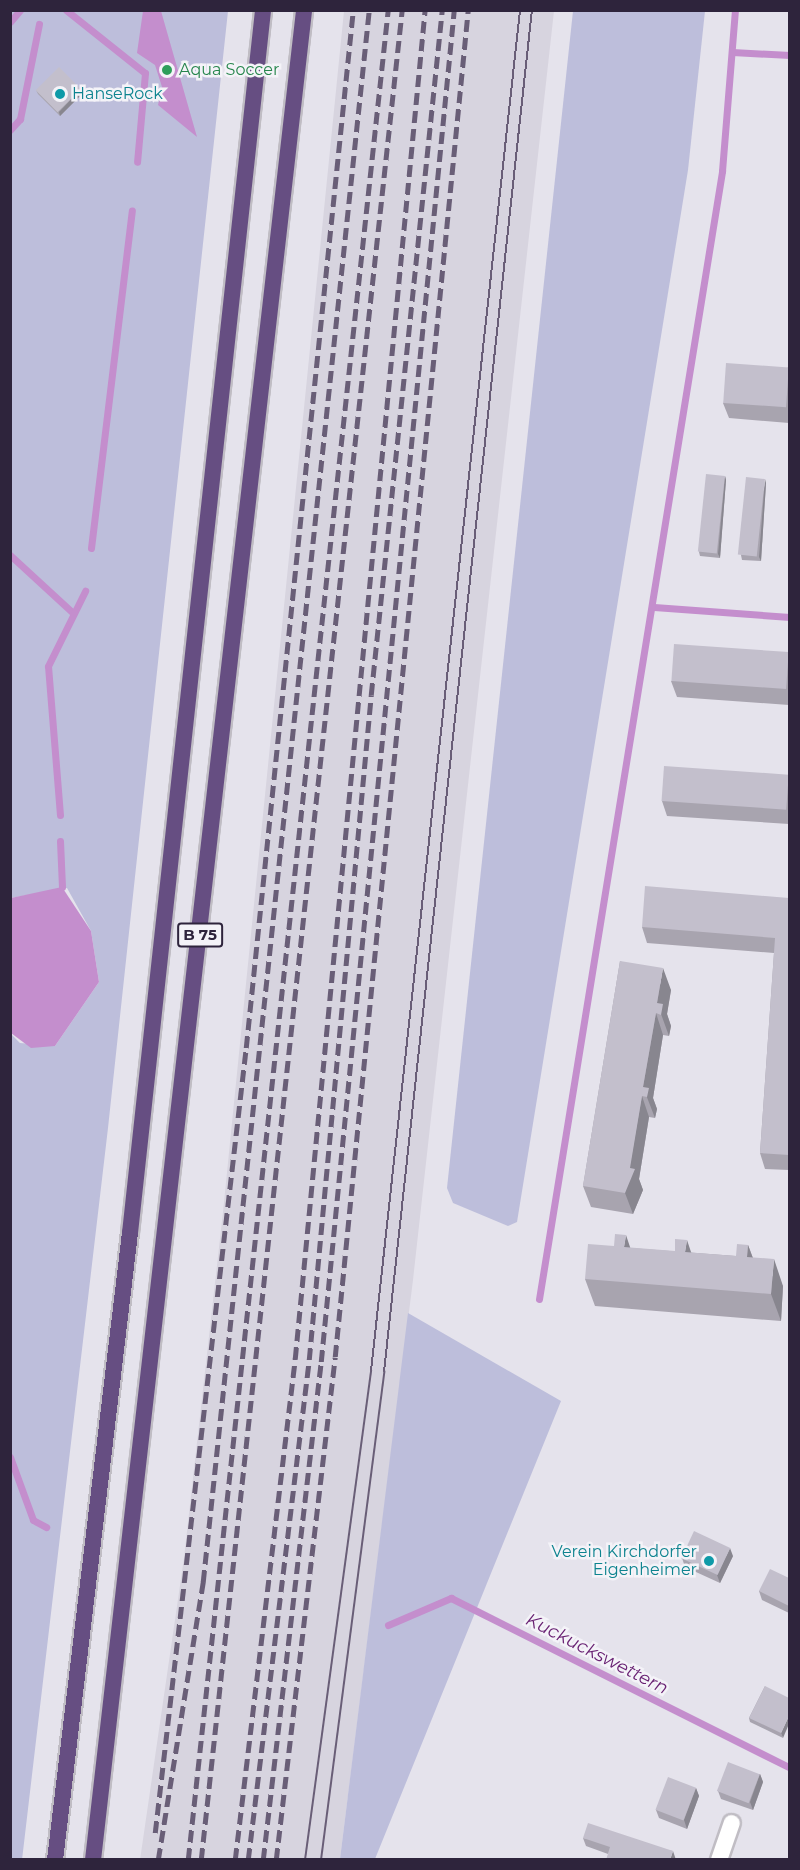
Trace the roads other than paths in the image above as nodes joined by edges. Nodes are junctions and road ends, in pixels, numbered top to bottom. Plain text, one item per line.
1 (263, 10) edge
2 (304, 10) edge
3 (732, 1823) dead end
4 (55, 1860) edge
5 (93, 1860) edge
6 (719, 1860) edge

1 - 4 highway, B 75
2 - 5 highway, B 75
3 - 6 street

